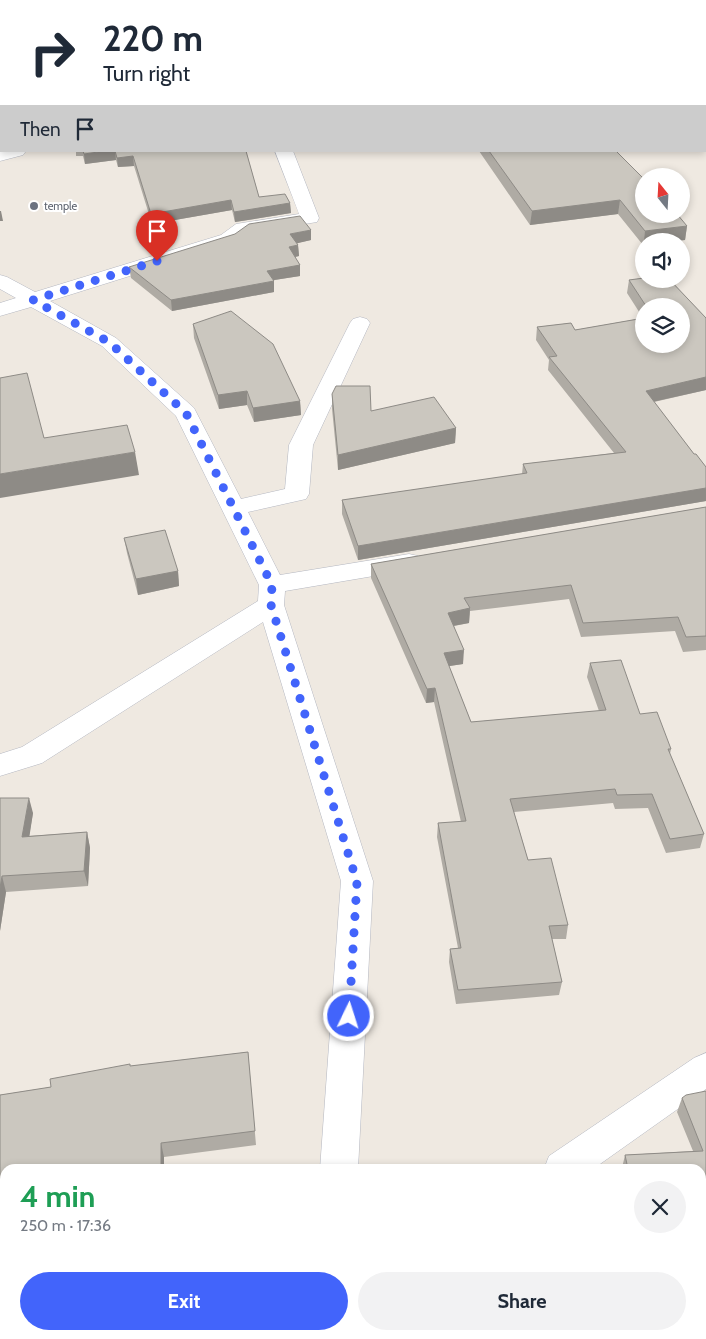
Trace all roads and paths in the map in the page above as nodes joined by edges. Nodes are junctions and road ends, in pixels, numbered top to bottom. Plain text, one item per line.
1 (14, 152) edge
2 (284, 152) edge
3 (0, 156) edge
4 (0, 281) edge
5 (33, 300) junction
6 (0, 310) edge
7 (360, 323) dead end
8 (234, 508) junction
9 (430, 558) edge
10 (272, 595) junction
11 (0, 765) edge
12 (706, 1069) edge
13 (339, 1164) edge
14 (569, 1164) edge

1 - 3 street
2 - 5 street
4 - 5 street
5 - 6 street
5 - 8 street
7 - 8 street
8 - 10 street
9 - 10 street
10 - 11 street
10 - 13 street
12 - 14 street

